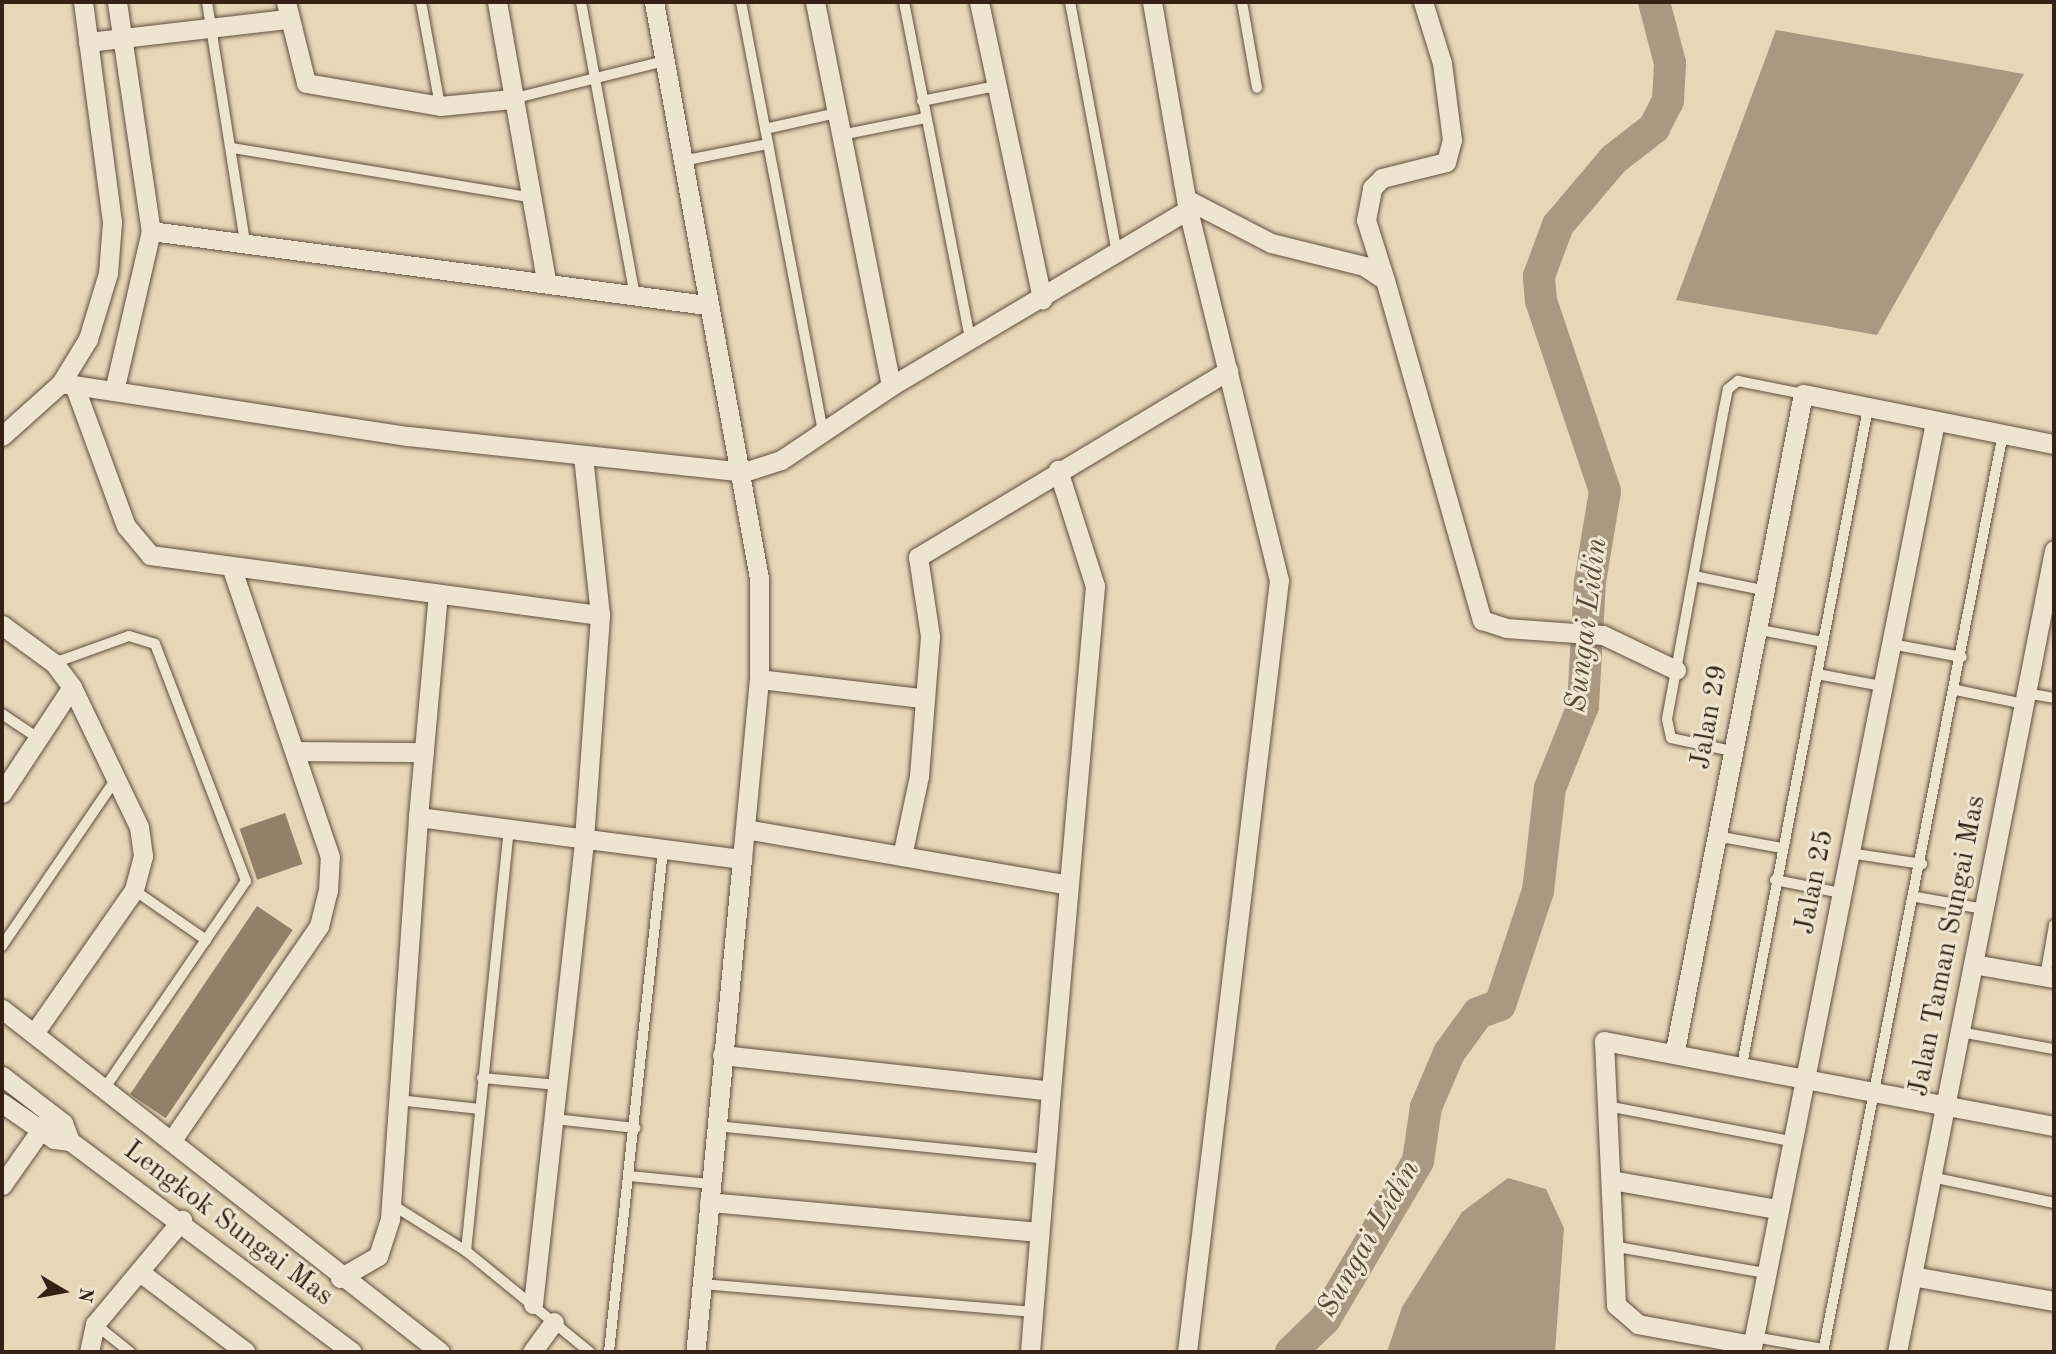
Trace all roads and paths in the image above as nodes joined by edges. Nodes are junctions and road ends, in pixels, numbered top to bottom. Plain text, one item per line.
1 (83, 2) edge
2 (117, 2) edge
3 (207, 2) edge
4 (421, 2) edge
5 (497, 2) edge
6 (581, 2) edge
7 (654, 2) edge
8 (741, 2) edge
9 (815, 2) edge
10 (904, 2) edge
11 (980, 2) edge
12 (1070, 2) edge
13 (1152, 2) edge
14 (1242, 2) edge
15 (1423, 2) edge
16 (286, 10) edge
17 (212, 27) junction
18 (121, 36) junction
19 (88, 42) junction
20 (664, 61) junction
21 (595, 77) junction
22 (996, 86) junction
23 (1257, 88) dead end
24 (512, 99) junction
25 (922, 101) junction
26 (440, 106) junction
27 (837, 113) junction
28 (925, 118) junction
29 (765, 129) junction
30 (841, 135) junction
31 (768, 144) junction
32 (232, 148) junction
33 (682, 161) junction
34 (533, 198) junction
35 (1187, 204) junction
36 (151, 231) junction
37 (245, 242) junction
38 (1117, 256) junction
39 (546, 281) junction
40 (1385, 281) junction
41 (635, 296) junction
42 (1042, 299) junction
43 (706, 305) junction
44 (970, 343) junction
45 (1228, 371) junction
46 (67, 384) junction
47 (891, 386) junction
48 (114, 391) junction
49 (1802, 394) junction
50 (1868, 408) junction
51 (1935, 422) junction
52 (822, 431) junction
53 (2003, 434) junction
54 (2, 436) edge
55 (2054, 444) edge
56 (583, 455) junction
57 (1058, 470) junction
58 (744, 472) junction
59 (2054, 550) edge
60 (231, 567) junction
61 (1694, 576) junction
62 (1762, 590) junction
63 (438, 594) junction
64 (600, 615) junction
65 (2, 625) edge
66 (1754, 629) junction
67 (1823, 642) junction
68 (1891, 644) junction
69 (1962, 657) junction
70 (54, 663) junction
71 (1676, 670) junction
72 (1816, 674) junction
73 (759, 679) junction
74 (1881, 686) junction
75 (72, 687) junction
76 (1956, 690) junction
77 (921, 698) junction
78 (2054, 698) edge
79 (2025, 699) junction
80 (2, 714) edge
81 (38, 738) junction
82 (297, 751) junction
83 (1732, 751) junction
84 (424, 752) junction
85 (116, 779) junction
86 (2, 793) edge
87 (418, 817) junction
88 (509, 829) junction
89 (745, 829) junction
90 (1716, 836) junction
91 (584, 839) junction
92 (1782, 848) junction
93 (663, 850) junction
94 (1849, 853) junction
95 (902, 856) junction
96 (742, 859) junction
97 (1922, 863) junction
98 (1775, 880) junction
99 (1068, 884) junction
100 (134, 890) junction
101 (1841, 893) junction
102 (1916, 897) junction
103 (1985, 909) junction
104 (2054, 925) edge
105 (206, 940) junction
106 (2, 946) edge
107 (1973, 964) junction
108 (2050, 978) edge
109 (2, 1009) edge
110 (35, 1032) junction
111 (1960, 1032) junction
112 (2054, 1049) edge
113 (1675, 1050) junction
114 (722, 1055) junction
115 (1742, 1065) junction
116 (2, 1076) edge
117 (482, 1078) junction
118 (1804, 1079) junction
119 (106, 1086) junction
120 (558, 1086) junction
121 (1051, 1091) junction
122 (1876, 1094) junction
123 (397, 1100) junction
124 (2, 1103) edge
125 (1945, 1105) junction
126 (1606, 1106) junction
127 (480, 1109) junction
128 (555, 1119) junction
129 (46, 1122) junction
130 (716, 1126) junction
131 (2054, 1126) edge
132 (635, 1128) junction
133 (172, 1140) junction
134 (1791, 1141) junction
135 (1045, 1159) junction
136 (629, 1176) junction
137 (1931, 1177) junction
138 (1611, 1180) junction
139 (2, 1185) edge
140 (710, 1193) junction
141 (2054, 1203) edge
142 (391, 1204) junction
143 (1777, 1209) junction
144 (182, 1220) junction
145 (1038, 1232) junction
146 (1612, 1246) junction
147 (466, 1251) junction
148 (141, 1273) junction
149 (1765, 1273) junction
150 (1912, 1276) junction
151 (340, 1278) junction
152 (701, 1284) junction
153 (2054, 1301) edge
154 (533, 1304) junction
155 (1032, 1312) junction
156 (554, 1322) junction
157 (95, 1324) junction
158 (1752, 1345) edge
159 (1823, 1351) edge
160 (89, 1352) edge
161 (130, 1352) edge
162 (246, 1352) edge
163 (352, 1352) edge
164 (440, 1352) edge
165 (532, 1352) edge
166 (590, 1352) edge
167 (609, 1352) edge
168 (695, 1352) edge
169 (1030, 1352) edge
170 (1187, 1352) edge
171 (1897, 1352) edge

1 - 19 street
2 - 18 street
3 - 17 lane
4 - 26 lane
5 - 24 street
6 - 21 lane
7 - 20 street
8 - 29 lane
9 - 27 street
10 - 25 lane
11 - 22 street
12 - 38 lane
13 - 35 street
14 - 23 lane
15 - 40 street
16 - 17 street
16 - 26 street
17 - 18 street
17 - 32 lane
18 - 19 street
18 - 36 street
19 - 46 street
20 - 21 lane
20 - 33 street
21 - 24 lane
21 - 41 lane
22 - 25 lane
22 - 42 street
24 - 26 street
24 - 34 street
25 - 28 lane
27 - 29 lane
27 - 30 street
28 - 30 lane
28 - 44 lane
29 - 31 lane
30 - 47 street
31 - 33 lane
31 - 52 lane
32 - 34 lane
32 - 37 lane
33 - 43 street
34 - 39 street
35 - 38 street
35 - 40 street
35 - 45 street
36 - 37 street
36 - 48 street
37 - 39 street
38 - 42 street
39 - 41 street
40 - 71 street
41 - 43 street
42 - 44 street
43 - 58 street
44 - 47 street
45 - 57 street
45 - 170 street
46 - 48 street
46 - 54 street
46 - 60 street
47 - 52 street
48 - 56 street
49 - 50 street
49 - 61 lane
49 - 62 street, Jalan 29
50 - 51 street
50 - 67 lane
51 - 53 street
51 - 68 street, Jalan 25
52 - 58 street
53 - 55 street
53 - 69 lane
56 - 58 street
56 - 64 street
57 - 77 street
57 - 99 street
58 - 73 street
59 - 79 street, Jalan Taman Sungai Mas
60 - 63 street
60 - 82 street
61 - 62 lane
61 - 71 lane
62 - 66 street, Jalan 29
63 - 64 street
63 - 84 street
64 - 91 street
65 - 70 street
66 - 67 lane
66 - 83 street, Jalan 29
67 - 72 lane
68 - 69 lane
68 - 74 street, Jalan 25
69 - 76 lane
70 - 75 street
70 - 105 lane
71 - 83 lane
72 - 74 lane
72 - 92 lane
73 - 77 street
73 - 89 street
74 - 94 street, Jalan 25
75 - 81 street
75 - 85 street
76 - 79 lane
76 - 97 lane
77 - 95 street
78 - 79 lane
79 - 103 street, Jalan Taman Sungai Mas
80 - 81 lane
81 - 86 street
82 - 84 street
82 - 133 street
83 - 90 street, Jalan 29
84 - 87 street
85 - 100 street
85 - 106 lane
87 - 88 street
87 - 123 street
88 - 91 street
88 - 117 lane
89 - 95 street
89 - 96 street
90 - 92 lane
90 - 113 street, Jalan 29
91 - 93 street
91 - 120 street
92 - 98 lane
93 - 96 street
93 - 132 lane
94 - 97 lane
94 - 101 street, Jalan 25
95 - 99 street
96 - 114 street
97 - 102 lane
98 - 101 lane
98 - 115 lane
99 - 121 street
100 - 105 lane
100 - 110 street
101 - 118 street, Jalan 25
102 - 103 lane
102 - 122 lane
103 - 107 street, Jalan Taman Sungai Mas
104 - 108 lane
105 - 119 lane
107 - 108 street
107 - 111 street, Jalan Taman Sungai Mas
109 - 110 street
110 - 119 street
111 - 112 lane
111 - 125 street, Jalan Taman Sungai Mas
113 - 115 street
113 - 126 street
114 - 121 street
114 - 130 street
115 - 118 street
116 - 129 street, Lengkok Sungai Mas
117 - 120 lane
117 - 127 lane
118 - 122 street
118 - 134 street, Jalan 25
119 - 133 street
120 - 128 street
121 - 135 street
122 - 125 street
122 - 159 lane
123 - 127 lane
123 - 142 street
124 - 129 street, Lengkok Sungai Mas
125 - 131 street
125 - 137 street, Jalan Taman Sungai Mas
126 - 134 lane
126 - 138 street
127 - 147 lane
128 - 132 lane
128 - 154 street
129 - 139 street
129 - 144 street, Lengkok Sungai Mas
130 - 135 lane
130 - 140 street
132 - 136 lane
133 - 151 street
134 - 143 street, Jalan 25
135 - 145 street
136 - 140 lane
136 - 167 lane
137 - 141 lane
137 - 150 street, Jalan Taman Sungai Mas
138 - 143 street
138 - 146 street
140 - 145 street
140 - 152 street
142 - 147 lane
142 - 151 street
143 - 149 street, Jalan 25
144 - 148 street
144 - 163 street, Lengkok Sungai Mas
145 - 155 street
146 - 149 lane
146 - 158 street
147 - 154 lane
148 - 157 street
148 - 162 street
149 - 158 street, Jalan 25
150 - 153 street
150 - 171 street, Jalan Taman Sungai Mas
151 - 164 street
152 - 155 lane
152 - 168 street
154 - 156 lane
155 - 169 street
156 - 165 street
156 - 166 lane
157 - 160 street
157 - 161 lane
158 - 159 lane

